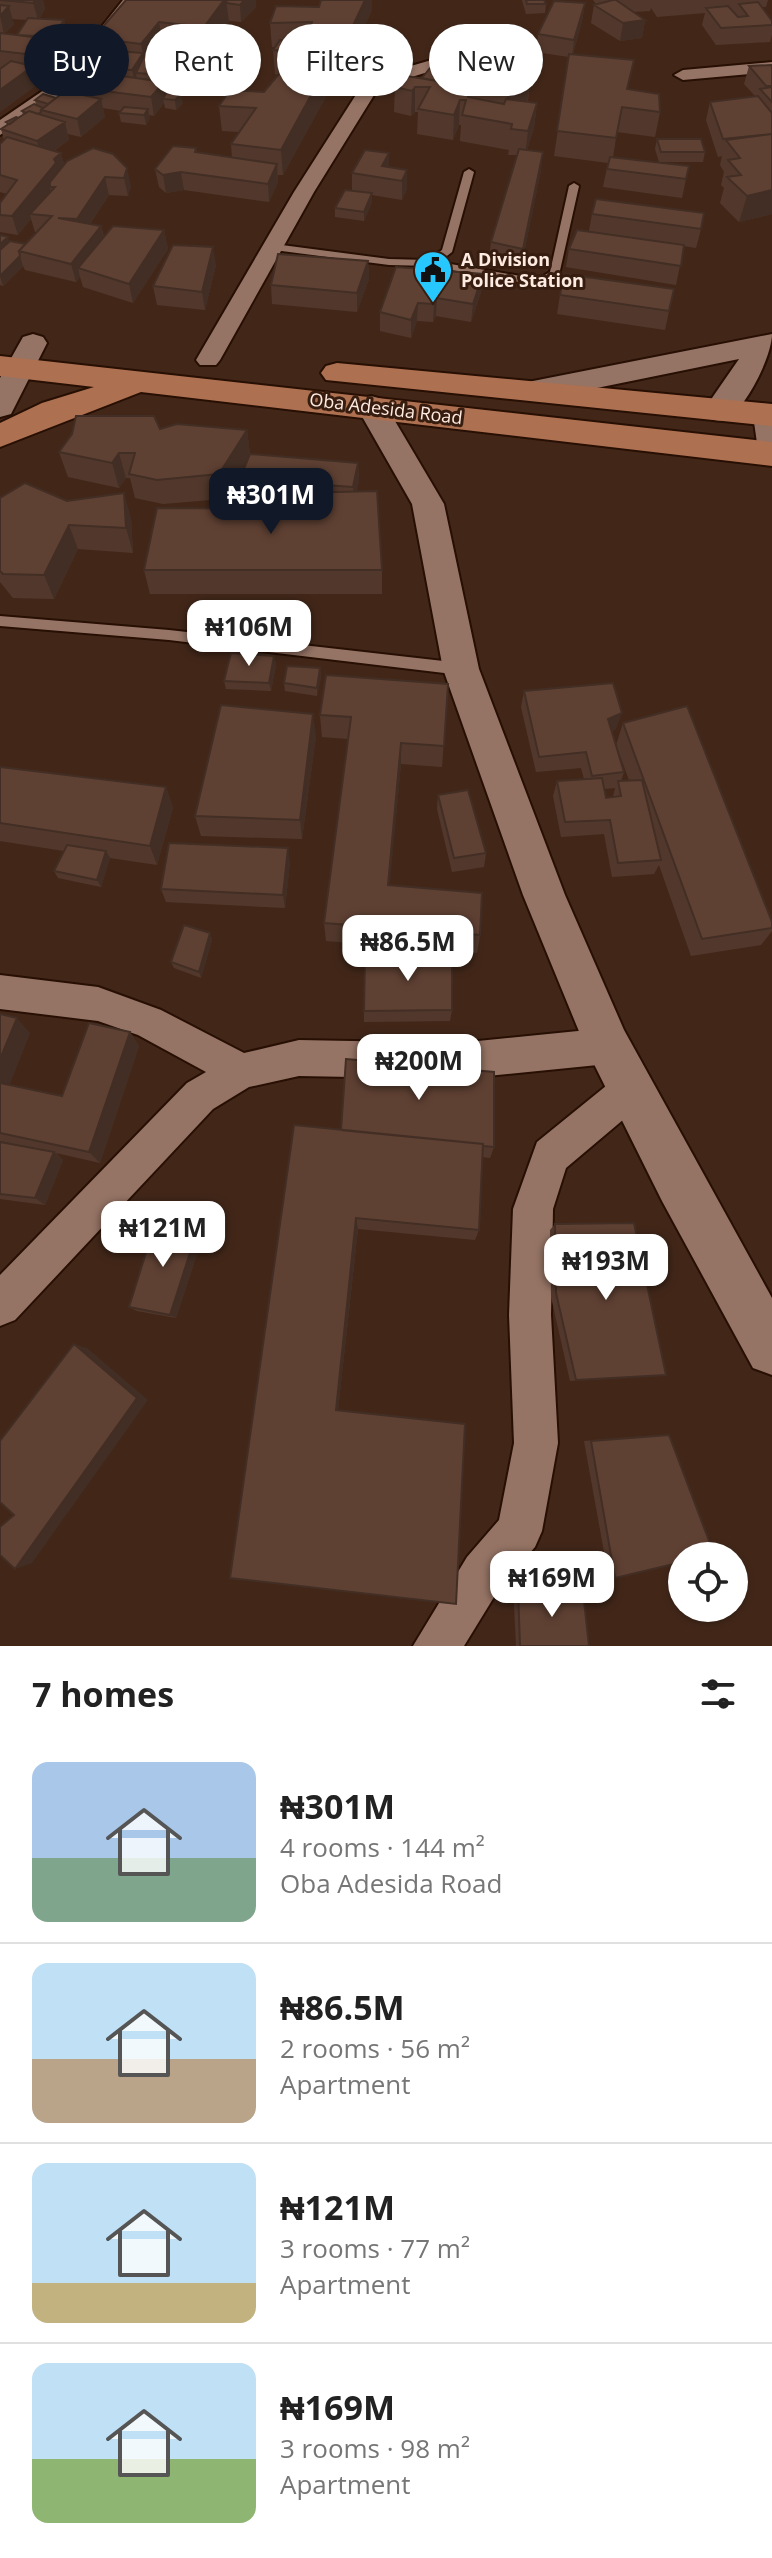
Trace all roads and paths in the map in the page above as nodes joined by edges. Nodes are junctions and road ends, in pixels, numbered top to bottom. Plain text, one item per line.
1 (132, 0) edge
2 (429, 66) edge
3 (772, 67) edge
4 (683, 75) dead end
5 (0, 129) edge
6 (469, 172) dead end
7 (574, 186) dead end
8 (274, 247) junction
9 (429, 263) junction
10 (0, 340) edge
11 (765, 346) edge
12 (18, 359) edge
13 (208, 360) junction
14 (151, 382) junction
15 (533, 391) junction
16 (371, 406) junction
17 (0, 407) edge
18 (718, 411) junction
19 (768, 415) edge
20 (0, 436) edge
21 (771, 455) edge
22 (0, 621) edge
23 (461, 669) junction
24 (0, 992) edge
25 (608, 1046) junction
26 (242, 1071) junction
27 (630, 1090) junction
28 (0, 1305) edge
29 (772, 1349) edge
30 (437, 1646) edge

1 - 5 street
2 - 8 street
3 - 4 street
6 - 9 lane
7 - 9 lane
8 - 9 lane
8 - 13 street
10 - 12 main road, Oba Adesida Road
11 - 15 street
11 - 18 street
12 - 13 main road, Oba Adesida Road
12 - 14 main road, Oba Adesida Road
12 - 17 street
13 - 15 main road, Oba Adesida Road
14 - 16 main road, Oba Adesida Road
14 - 20 main road
15 - 18 main road, Oba Adesida Road
16 - 21 main road, Oba Adesida Road
16 - 23 street
18 - 19 main road, Oba Adesida Road
19 - 21 street
22 - 23 lane
23 - 25 street
24 - 26 street
25 - 26 street
25 - 27 street
26 - 28 street
27 - 29 street
27 - 30 street

